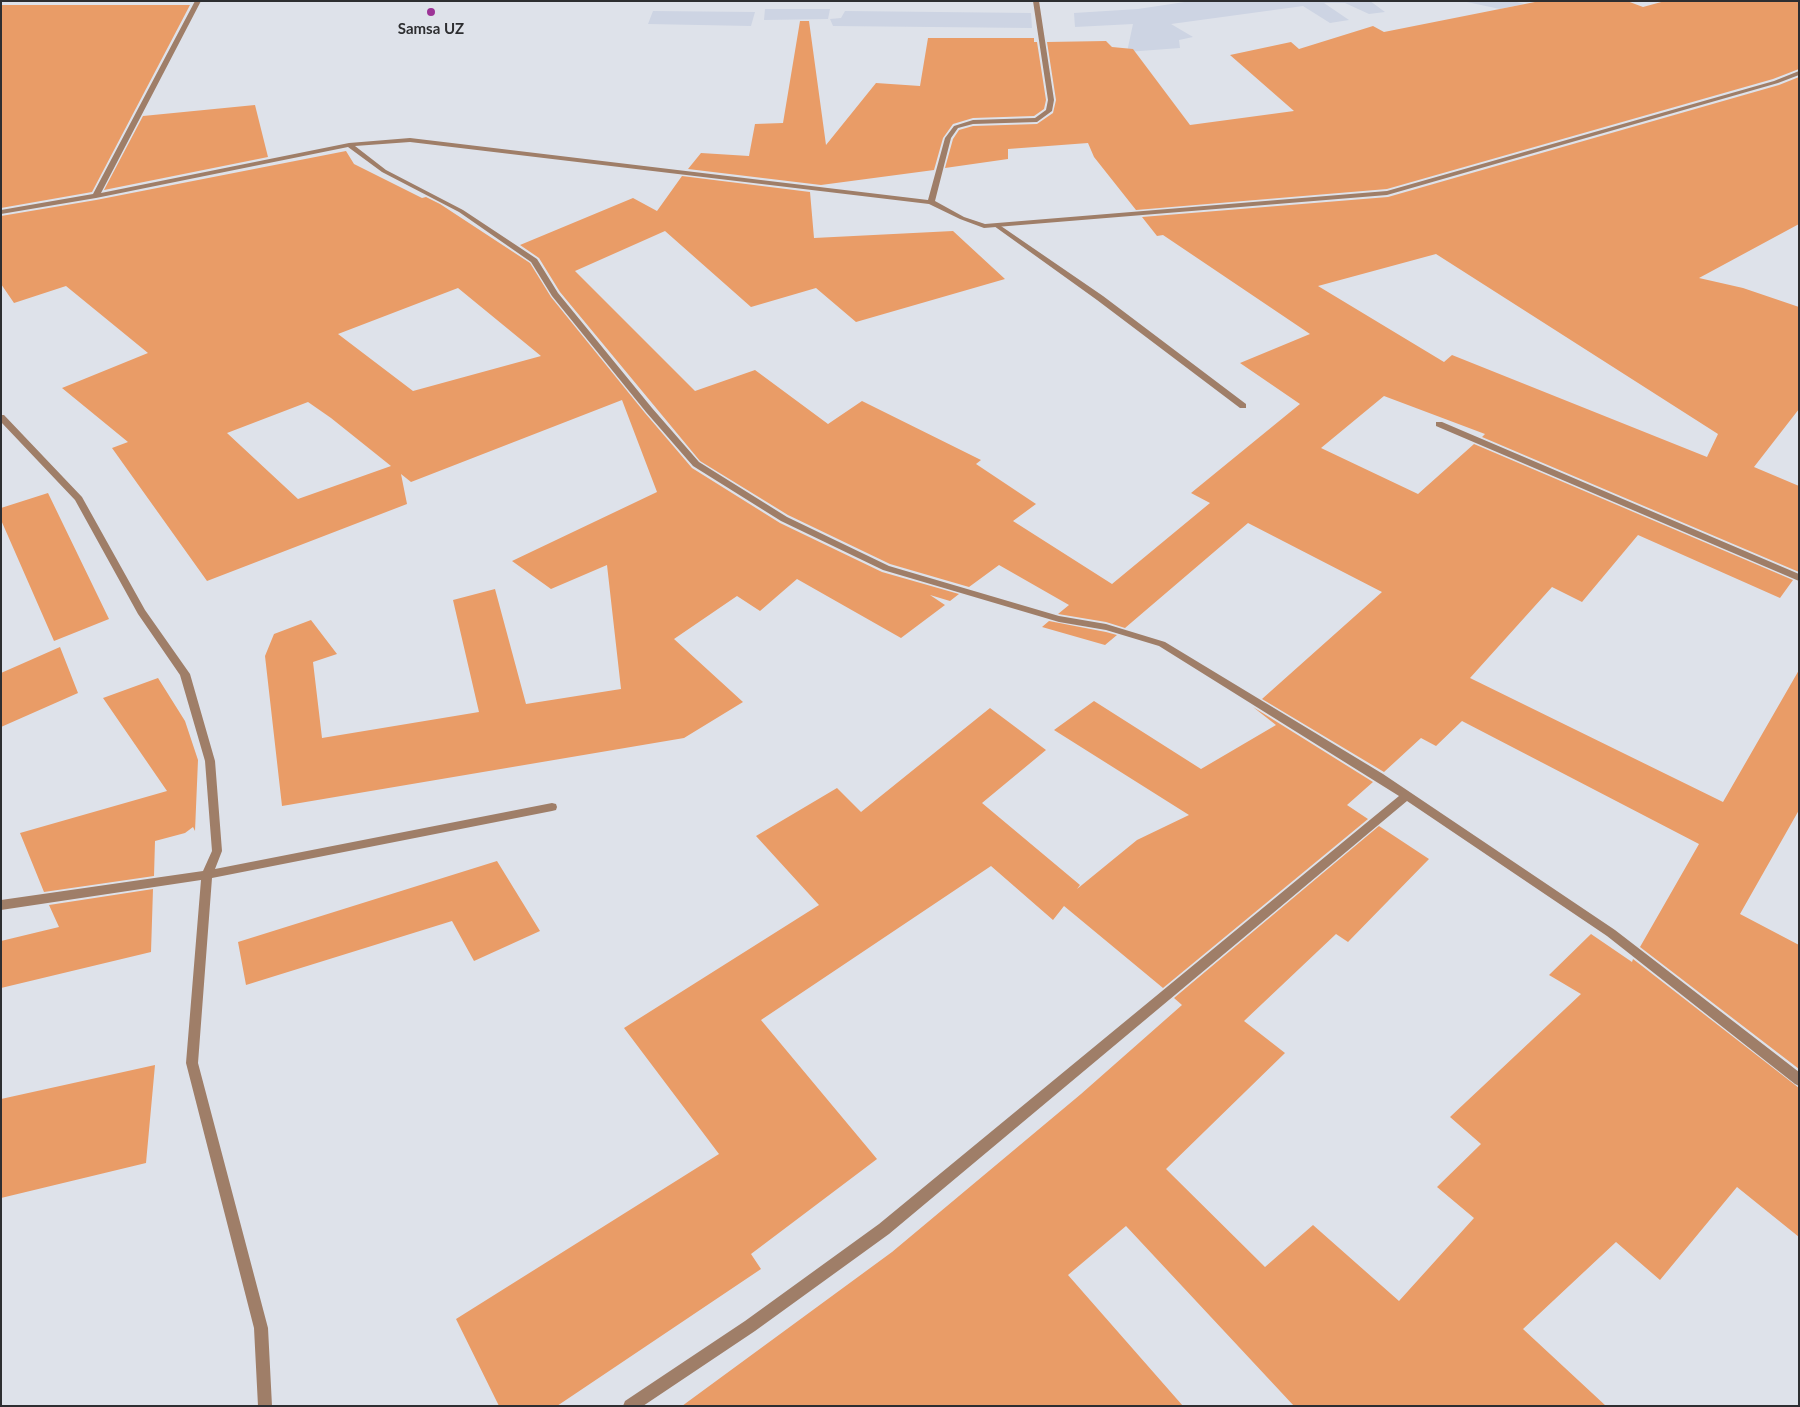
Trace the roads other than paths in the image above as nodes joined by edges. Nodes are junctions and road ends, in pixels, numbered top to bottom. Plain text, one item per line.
1 (198, 1) edge
2 (1036, 1) edge
3 (1799, 73) edge
4 (349, 145) junction
5 (96, 196) junction
6 (931, 202) junction
7 (1, 212) edge
8 (996, 225) junction
9 (1243, 406) dead end
10 (1, 417) edge
11 (1439, 424) dead end
12 (1799, 578) edge
13 (1406, 796) junction
14 (552, 807) dead end
15 (206, 875) junction
16 (1, 905) edge
17 (1799, 1080) edge
18 (265, 1406) edge
19 (630, 1406) edge

1 - 5 street
2 - 6 street
3 - 8 street
4 - 5 street
4 - 6 street
4 - 13 street
5 - 7 street
6 - 8 street
8 - 9 street
10 - 15 street
11 - 12 street
13 - 17 street
13 - 19 street
14 - 15 street
15 - 16 street
15 - 18 street

